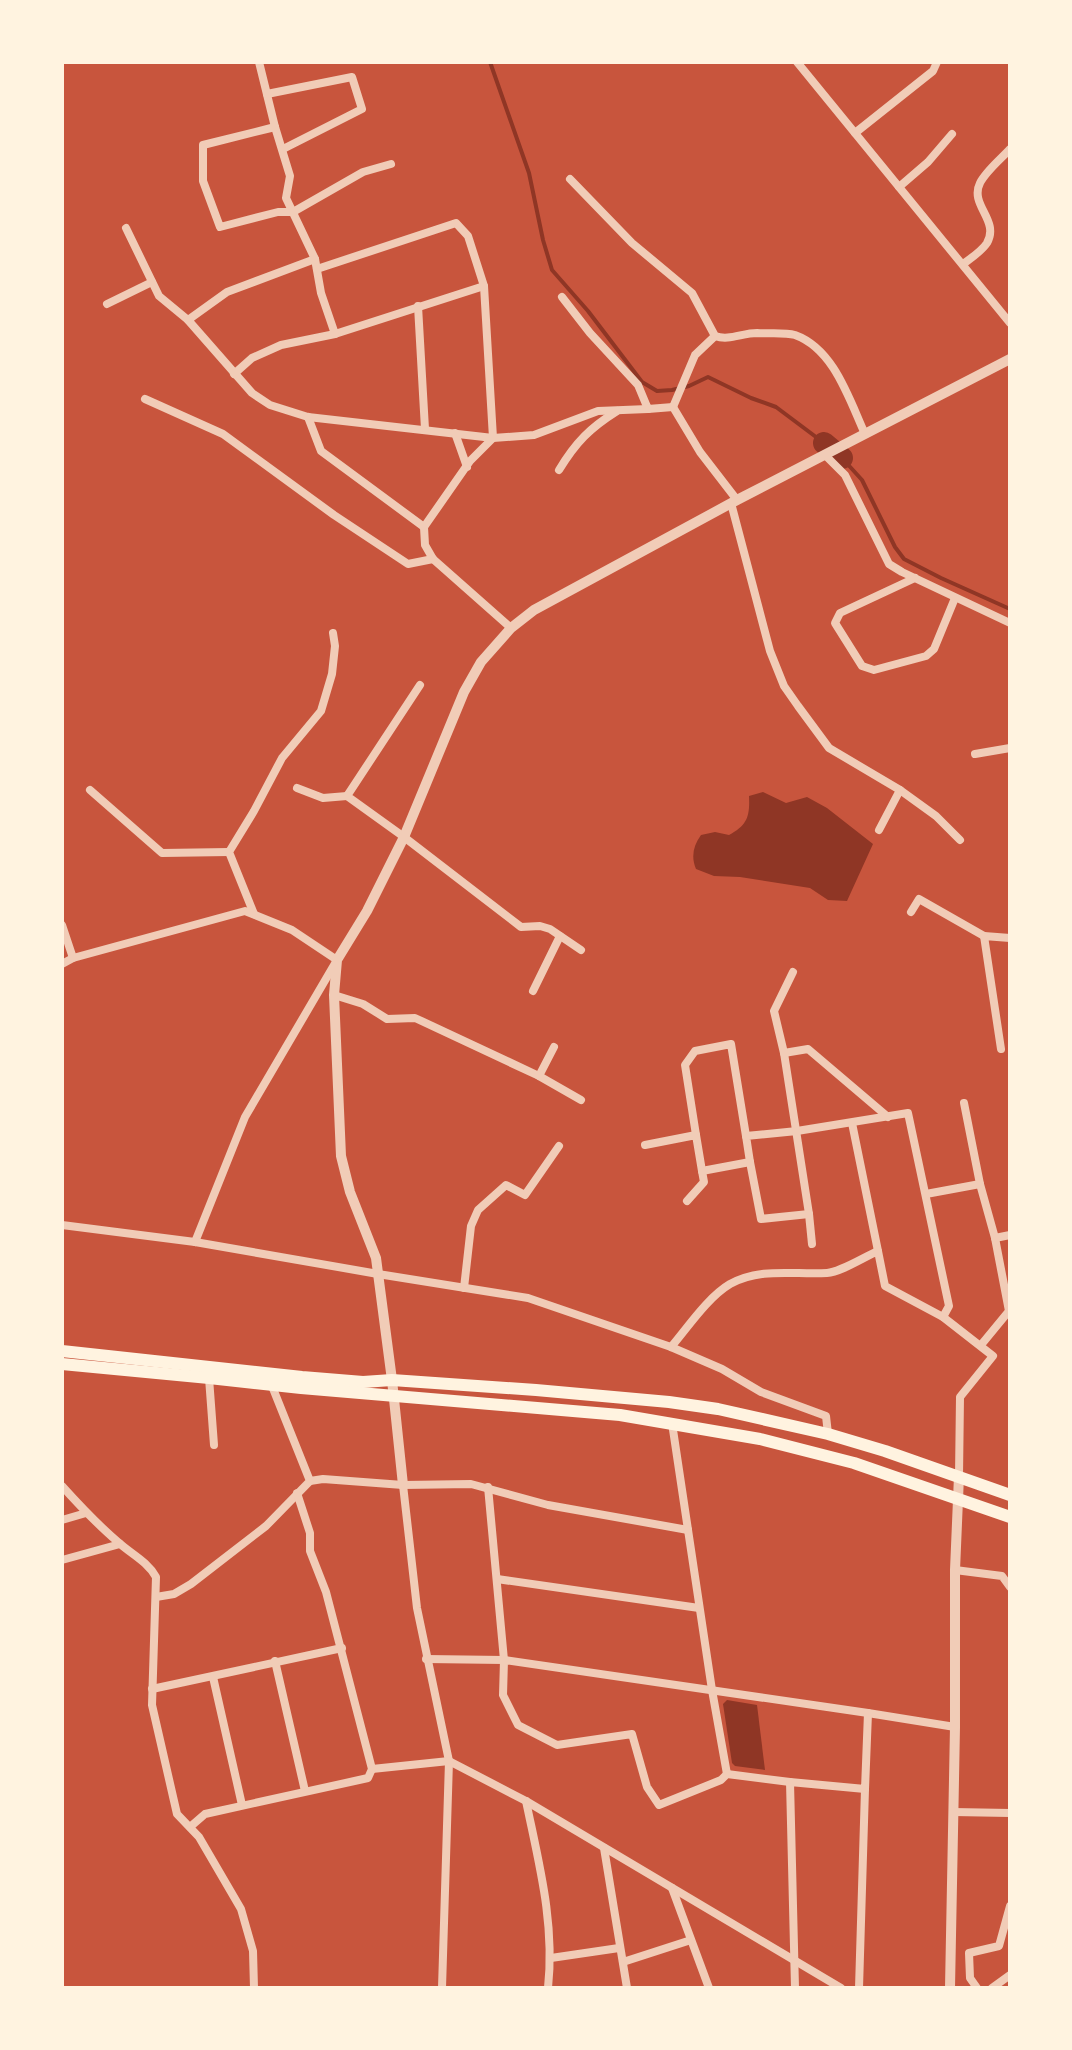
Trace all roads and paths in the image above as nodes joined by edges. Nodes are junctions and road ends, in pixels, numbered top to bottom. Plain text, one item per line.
1 (259, 62) edge
2 (797, 62) edge
3 (937, 62) edge
4 (267, 94) junction
5 (275, 127) junction
6 (855, 133) junction
7 (952, 134) dead end
8 (283, 149) junction
9 (1010, 149) edge
10 (391, 164) dead end
11 (570, 179) dead end
12 (899, 187) junction
13 (293, 212) junction
14 (126, 228) dead end
15 (316, 264) junction
16 (963, 264) junction
17 (152, 282) junction
18 (484, 286) junction
19 (562, 297) dead end
20 (107, 304) dead end
21 (418, 306) junction
22 (188, 320) junction
23 (1010, 323) edge
24 (335, 334) junction
25 (715, 336) junction
26 (1010, 359) edge
27 (234, 374) junction
28 (145, 399) dead end
29 (674, 404) junction
30 (648, 409) junction
31 (618, 410) junction
32 (308, 417) junction
33 (425, 429) junction
34 (455, 433) junction
35 (865, 434) junction
36 (493, 438) junction
37 (828, 454) junction
38 (467, 467) junction
39 (559, 470) dead end
40 (734, 501) junction
41 (424, 527) junction
42 (433, 559) junction
43 (915, 578) junction
44 (955, 598) junction
45 (1010, 623) edge
46 (511, 628) junction
47 (333, 633) dead end
48 (420, 685) dead end
49 (1010, 748) edge
50 (975, 754) dead end
51 (297, 788) dead end
52 (90, 790) dead end
53 (900, 790) junction
54 (347, 796) junction
55 (879, 830) dead end
56 (404, 837) junction
57 (960, 840) dead end
58 (229, 852) junction
59 (911, 912) dead end
60 (254, 914) junction
61 (62, 925) edge
62 (560, 936) junction
63 (984, 936) junction
64 (1010, 938) edge
65 (581, 950) dead end
66 (73, 958) junction
67 (337, 960) junction
68 (62, 964) edge
69 (793, 972) dead end
70 (533, 991) dead end
71 (334, 995) junction
72 (554, 1047) dead end
73 (1001, 1049) dead end
74 (784, 1053) junction
75 (539, 1076) junction
76 (581, 1100) dead end
77 (964, 1103) dead end
78 (888, 1117) junction
79 (852, 1123) junction
80 (797, 1131) junction
81 (696, 1135) junction
82 (746, 1136) junction
83 (645, 1145) dead end
84 (559, 1146) dead end
85 (750, 1162) junction
86 (702, 1171) junction
87 (980, 1184) junction
88 (926, 1194) junction
89 (687, 1201) dead end
90 (809, 1214) junction
91 (62, 1225) edge
92 (1010, 1235) edge
93 (995, 1238) junction
94 (195, 1242) junction
95 (812, 1244) dead end
96 (878, 1251) junction
97 (378, 1274) junction
98 (464, 1288) junction
99 (943, 1317) junction
100 (981, 1345) junction
101 (671, 1347) junction
102 (62, 1351) edge
103 (62, 1364) edge
104 (209, 1378) junction
105 (270, 1379) junction
106 (392, 1380) junction
107 (393, 1396) junction
108 (672, 1423) junction
109 (828, 1434) junction
110 (214, 1445) dead end
111 (959, 1476) junction
112 (310, 1481) junction
113 (403, 1485) junction
114 (62, 1486) edge
115 (488, 1487) junction
116 (297, 1493) junction
117 (1010, 1495) edge
118 (958, 1499) junction
119 (86, 1513) junction
120 (1010, 1517) edge
121 (62, 1520) edge
122 (688, 1530) junction
123 (120, 1544) junction
124 (62, 1560) edge
125 (955, 1570) junction
126 (497, 1579) junction
127 (1010, 1587) edge
128 (156, 1597) junction
129 (699, 1608) junction
130 (342, 1648) junction
131 (426, 1659) junction
132 (504, 1660) junction
133 (275, 1661) junction
134 (213, 1677) junction
135 (152, 1689) junction
136 (712, 1690) junction
137 (868, 1713) junction
138 (955, 1727) junction
139 (449, 1761) junction
140 (372, 1769) junction
141 (727, 1774) junction
142 (790, 1782) junction
143 (865, 1789) junction
144 (305, 1791) junction
145 (526, 1801) junction
146 (242, 1805) junction
147 (953, 1812) junction
148 (1010, 1813) edge
149 (190, 1827) junction
150 (604, 1848) junction
151 (672, 1888) junction
152 (1010, 1906) edge
153 (691, 1940) junction
154 (619, 1948) junction
155 (551, 1958) junction
156 (794, 1961) junction
157 (623, 1962) junction
158 (1010, 1975) edge
159 (254, 1988) edge
160 (442, 1988) edge
161 (548, 1988) edge
162 (627, 1988) edge
163 (709, 1988) edge
164 (795, 1988) edge
165 (841, 1988) edge
166 (859, 1988) edge
167 (950, 1988) edge
168 (977, 1988) edge
169 (992, 1988) edge

1 - 4 street
2 - 6 street
3 - 6 street
4 - 5 street
4 - 8 street
5 - 8 street
5 - 13 street
6 - 12 street
7 - 12 street
8 - 13 street
9 - 16 street
10 - 13 street
11 - 25 street
12 - 16 street
13 - 15 street
14 - 17 street
15 - 18 street
15 - 22 street
15 - 24 street
16 - 23 street
17 - 20 street
17 - 22 street
18 - 21 street
18 - 36 street
19 - 30 street
21 - 24 street
21 - 33 street
22 - 27 street
24 - 27 street
25 - 29 street
25 - 35 street
26 - 35 street
27 - 32 street
28 - 42 street
29 - 30 street
29 - 40 street
30 - 31 street
31 - 36 street
31 - 39 street
32 - 33 street
32 - 41 street
33 - 34 street
34 - 36 street
34 - 38 street
35 - 37 street
36 - 38 street
37 - 40 street
37 - 43 street
38 - 41 street
40 - 46 street
40 - 53 street
41 - 42 street
42 - 46 street
43 - 44 street
43 - 44 street
44 - 45 street
46 - 56 street
47 - 58 street
48 - 54 street
49 - 50 street
51 - 54 street
52 - 58 street
53 - 55 street
53 - 57 street
54 - 56 street
56 - 62 street
56 - 67 street
58 - 60 street
59 - 63 street
60 - 66 street
60 - 67 street
61 - 66 street
62 - 65 street
62 - 70 street
63 - 64 street
63 - 73 street
66 - 68 street
67 - 71 street
67 - 94 street
69 - 74 street
71 - 75 street
71 - 97 street
72 - 75 street
74 - 78 street
74 - 80 street
75 - 76 street
77 - 87 street
78 - 79 street
78 - 88 street
79 - 80 street
79 - 96 street
80 - 82 street
80 - 90 street
81 - 82 street
81 - 83 street
81 - 86 street
82 - 85 street
84 - 98 street
85 - 86 street
85 - 90 street
86 - 89 street
87 - 88 street
87 - 93 street
88 - 99 street
90 - 95 street
91 - 94 street
92 - 93 street
93 - 100 street
94 - 97 street
96 - 99 street
96 - 101 street
97 - 98 street
97 - 106 street
98 - 101 street
99 - 100 street
100 - 111 street
101 - 109 street
102 - 105 highway
103 - 104 highway
104 - 105 highway
104 - 110 street
105 - 106 highway
105 - 107 highway
105 - 112 street
106 - 107 street
106 - 109 highway
107 - 108 highway
107 - 113 street
108 - 118 highway
108 - 122 street
109 - 111 highway
111 - 117 highway
111 - 118 street
112 - 113 street
112 - 116 street
113 - 115 street
113 - 131 street
114 - 119 street
115 - 122 street
115 - 126 street
116 - 128 street
116 - 130 street
118 - 120 highway
118 - 125 street
119 - 121 street
119 - 123 street
122 - 129 street
123 - 124 street
123 - 128 street
125 - 127 street
125 - 138 street
126 - 129 street
126 - 132 street
128 - 135 street
129 - 136 street
130 - 133 street
130 - 140 street
131 - 132 street
131 - 139 street
132 - 136 street
132 - 141 street
133 - 134 street
133 - 144 street
134 - 135 street
134 - 146 street
135 - 149 street
136 - 137 street
136 - 141 street
137 - 138 street
137 - 143 street
138 - 147 street
139 - 140 street
139 - 145 street
139 - 160 street
140 - 144 street
141 - 142 street
142 - 143 street
142 - 156 street
143 - 166 street
144 - 146 street
145 - 150 street
145 - 155 street
146 - 149 street
147 - 148 street
147 - 167 street
149 - 159 street
150 - 151 street
150 - 154 street
151 - 153 street
151 - 156 street
152 - 168 street
153 - 157 street
153 - 163 street
154 - 155 street
154 - 157 street
155 - 161 street
156 - 164 street
156 - 165 street
157 - 162 street
158 - 169 street

